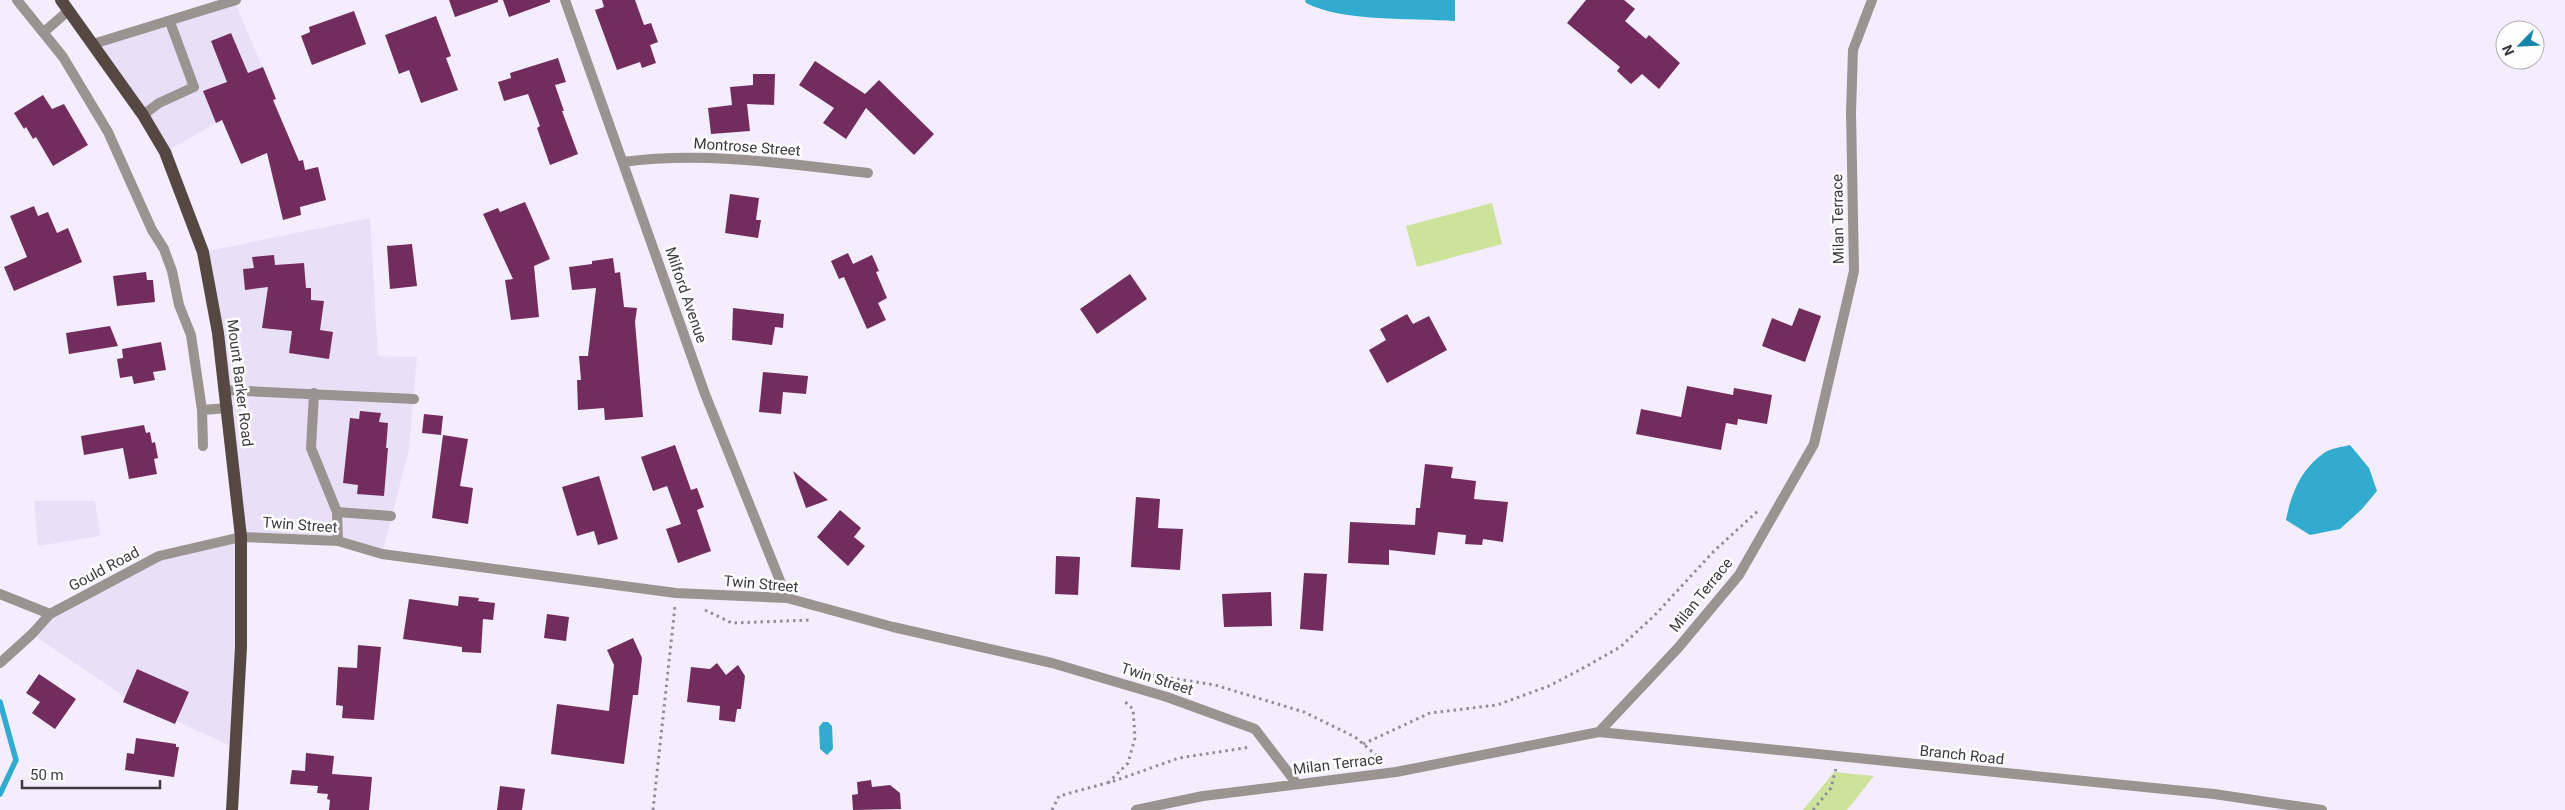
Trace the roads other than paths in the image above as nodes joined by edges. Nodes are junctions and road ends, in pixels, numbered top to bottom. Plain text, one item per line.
1 (17, 0) edge
2 (61, 0) edge
3 (236, 0) edge
4 (565, 0) edge
5 (1872, 0) edge
6 (68, 11) junction
7 (170, 22) junction
8 (44, 32) junction
9 (93, 44) junction
10 (143, 115) junction
11 (624, 162) junction
12 (868, 173) dead end
13 (225, 390) junction
14 (314, 393) junction
15 (414, 399) dead end
16 (228, 408) junction
17 (202, 410) junction
18 (203, 446) dead end
19 (337, 512) junction
20 (391, 516) dead end
21 (241, 537) junction
22 (338, 541) junction
23 (0, 594) edge
24 (787, 598) junction
25 (50, 614) junction
26 (0, 663) edge
27 (1599, 732) junction
28 (1297, 784) junction
29 (232, 810) edge
30 (1136, 810) edge
31 (2322, 810) edge

1 - 8 street
2 - 6 main road, Mount Barker Road
3 - 7 street
4 - 11 street, Milford Avenue
5 - 27 street, Milan Terrace
6 - 8 street
6 - 9 main road, Mount Barker Road
7 - 9 street
7 - 10 street
8 - 17 street
9 - 10 main road, Mount Barker Road
10 - 13 main road, Mount Barker Road
11 - 12 street, Montrose Street
11 - 24 street, Milford Avenue
13 - 14 street
13 - 16 main road, Mount Barker Road
14 - 15 street
14 - 19 street
16 - 17 street
16 - 21 main road, Mount Barker Road
17 - 18 street
19 - 20 street
19 - 22 street
21 - 22 street, Twin Street
21 - 25 street, Gould Road
21 - 29 main road, Mount Barker Road
22 - 24 street, Twin Street
23 - 25 street
24 - 28 street, Twin Street
25 - 26 street, Gould Road
27 - 28 street, Milan Terrace
27 - 31 street, Branch Road
28 - 30 street, Milan Terrace

